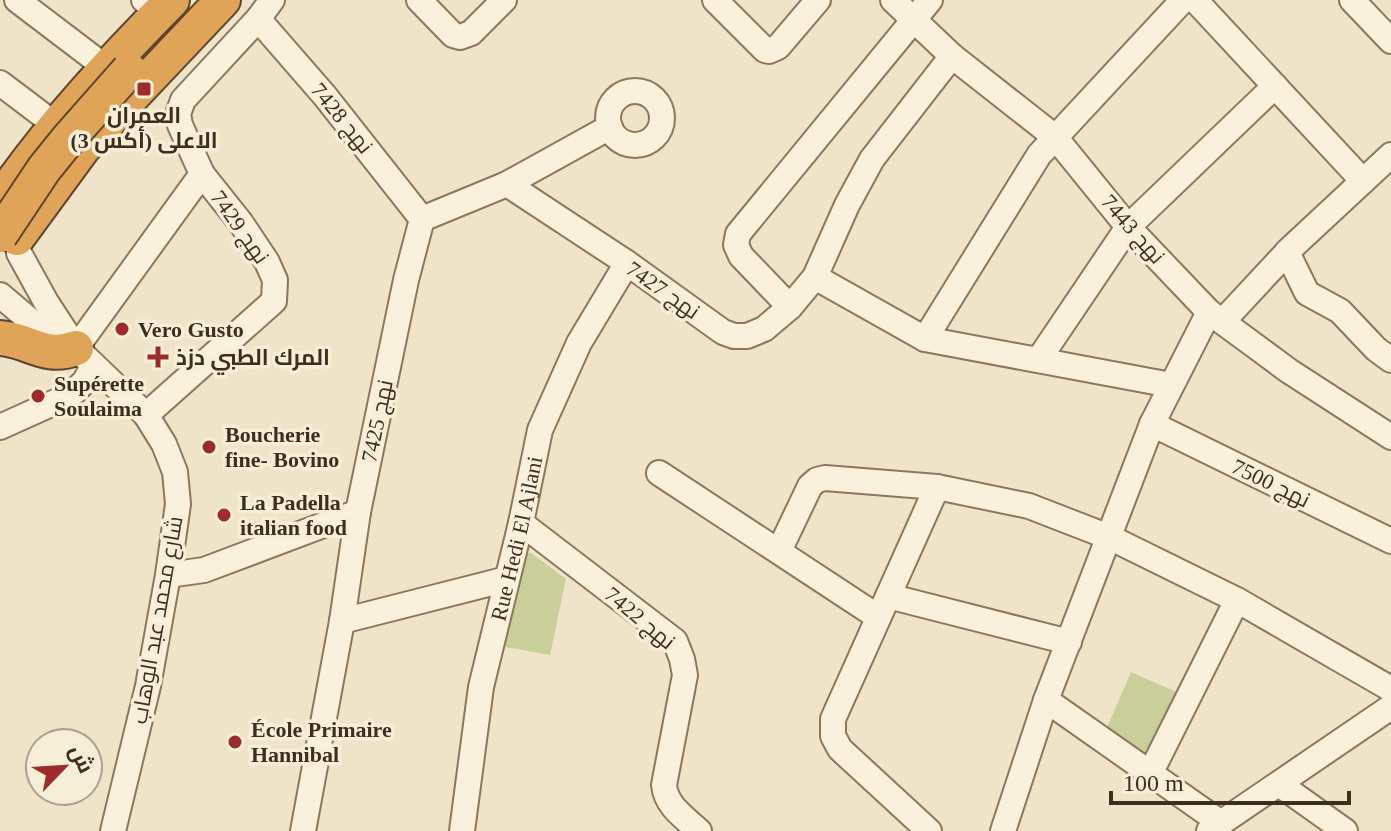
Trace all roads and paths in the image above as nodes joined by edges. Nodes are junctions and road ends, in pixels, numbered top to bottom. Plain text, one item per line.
1 (17, 0) edge
2 (152, 0) edge
3 (199, 0) edge
4 (223, 0) edge
5 (419, 0) edge
6 (504, 0) edge
7 (715, 0) edge
8 (818, 0) edge
9 (893, 0) edge
10 (930, 0) edge
11 (1183, 0) edge
12 (1195, 0) edge
13 (1352, 0) edge
14 (265, 10) edge
15 (914, 20) junction
16 (1391, 41) edge
17 (952, 56) junction
18 (113, 61) junction
19 (0, 83) edge
20 (1275, 86) junction
21 (41, 114) junction
22 (610, 127) dead end
23 (1055, 137) junction
24 (1391, 155) edge
25 (0, 168) edge
26 (202, 174) junction
27 (1363, 181) junction
28 (507, 184) junction
29 (0, 200) edge
30 (422, 219) junction
31 (1128, 227) junction
32 (9, 235) edge
33 (1287, 252) junction
34 (627, 263) junction
35 (815, 277) junction
36 (0, 283) edge
37 (0, 295) edge
38 (790, 307) junction
39 (1216, 316) junction
40 (0, 338) edge
41 (925, 339) junction
42 (1386, 348) edge
43 (85, 357) junction
44 (1039, 359) junction
45 (1171, 385) junction
46 (146, 415) junction
47 (1152, 424) junction
48 (0, 427) edge
49 (1391, 437) edge
50 (659, 473) dead end
51 (937, 487) junction
52 (358, 512) junction
53 (521, 523) junction
54 (1109, 537) junction
55 (1391, 541) edge
56 (779, 551) junction
57 (168, 575) junction
58 (507, 579) junction
59 (1237, 600) junction
60 (883, 606) junction
61 (342, 621) junction
62 (1069, 642) junction
63 (1391, 689) edge
64 (1046, 700) junction
65 (1391, 707) edge
66 (1151, 772) junction
67 (1279, 784) junction
68 (1215, 827) edge
69 (113, 831) edge
70 (303, 831) edge
71 (462, 831) edge
72 (699, 831) edge
73 (929, 831) edge
74 (1003, 831) edge
75 (1345, 831) edge

1 - 18 street
2 - 18 highway
3 - 18 highway
4 - 32 highway
5 - 6 street
7 - 8 street
9 - 15 street, نهج 7443
10 - 15 street
11 - 23 street
12 - 20 street
13 - 16 street
14 - 26 street
14 - 30 street, نهج 7428
15 - 17 street, نهج 7443
15 - 38 street
17 - 23 street, نهج 7443
17 - 35 street, نهج 7427
18 - 21 highway
18 - 29 highway
18 - 32 highway, bridge
19 - 21 street
20 - 27 street
20 - 31 street
21 - 25 highway
22 - 28 street
23 - 31 street, نهج 7443
23 - 41 street
24 - 27 street
26 - 43 street
26 - 46 street, نهج 7429
27 - 33 street
28 - 30 street
28 - 34 street, نهج 7427
30 - 52 street, نهج 7425
31 - 39 street, نهج 7443
31 - 44 street
32 - 36 street
32 - 43 street
33 - 39 street
33 - 42 street
34 - 38 street, نهج 7427
34 - 53 street, Rue Hedi El Ajlani
35 - 38 street, نهج 7427
35 - 41 street
37 - 43 street
39 - 45 street
39 - 49 street, نهج 7443
40 - 43 highway
41 - 44 street
43 - 46 street, شارع محمد عبد الوهاب
43 - 48 street
44 - 45 street
45 - 47 street
46 - 57 street, شارع محمد عبد الوهاب
47 - 54 street
47 - 55 street, نهج 7500
50 - 56 street
51 - 54 street
51 - 56 street
51 - 60 street
52 - 57 street
52 - 61 street, نهج 7425
53 - 58 street, Rue Hedi El Ajlani
53 - 72 street, نهج 7422
54 - 59 street
54 - 62 street
56 - 60 street
57 - 69 street, شارع محمد عبد الوهاب
58 - 61 street
58 - 71 street, Rue Hedi El Ajlani
59 - 63 street
59 - 66 street
60 - 62 street
60 - 73 street
61 - 70 street, نهج 7425
62 - 64 street
64 - 66 street
64 - 74 street
65 - 67 street
66 - 68 street
67 - 68 street
67 - 75 street

